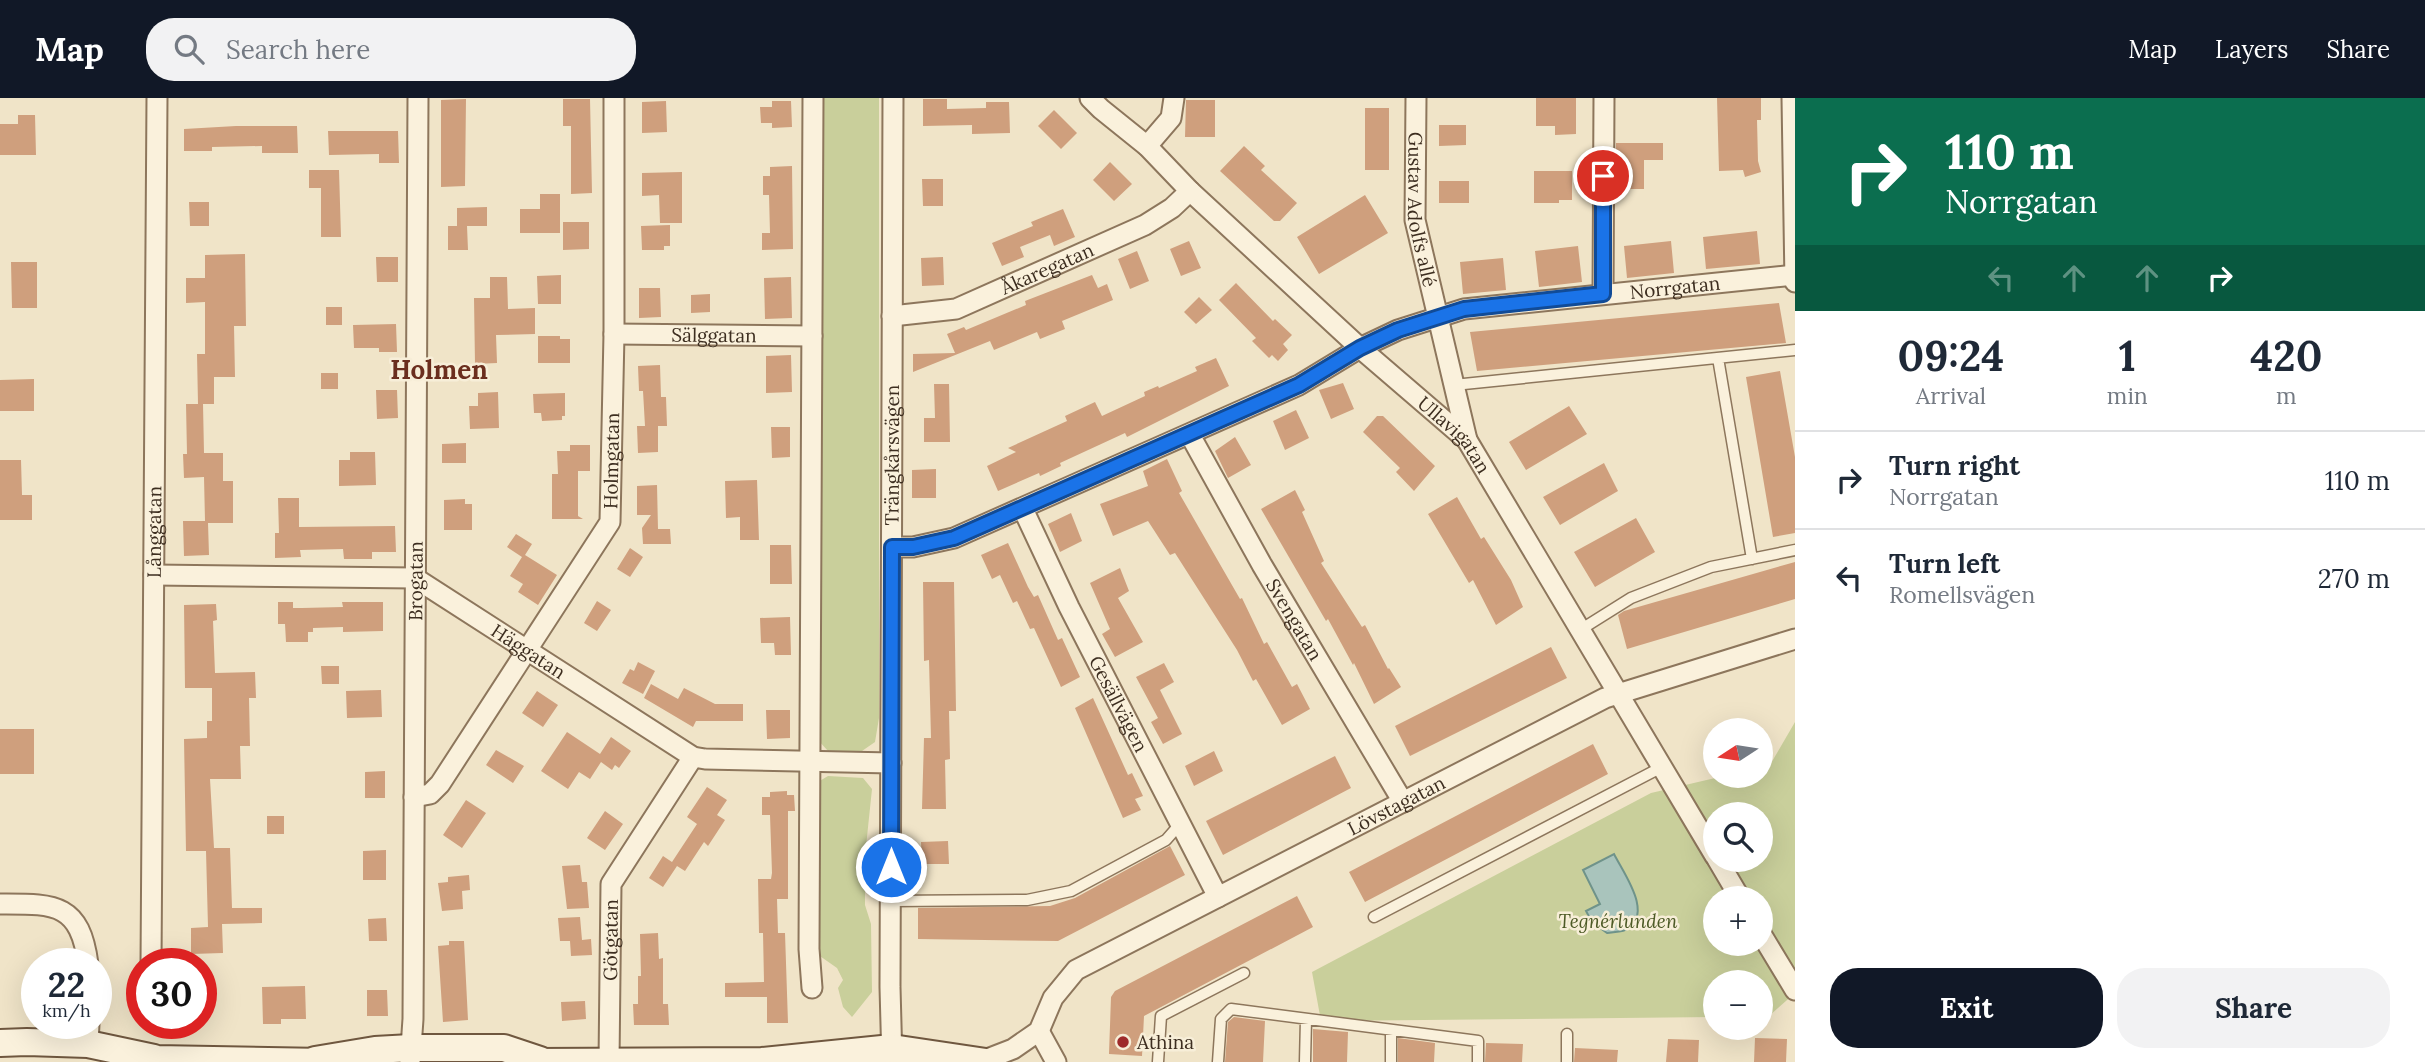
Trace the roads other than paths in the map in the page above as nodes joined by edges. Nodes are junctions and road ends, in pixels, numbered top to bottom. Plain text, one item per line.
1 (157, 98) edge
2 (418, 98) edge
3 (614, 98) edge
4 (813, 98) edge
5 (893, 98) edge
6 (1090, 98) edge
7 (1174, 98) edge
8 (1416, 98) edge
9 (1604, 98) edge
10 (1792, 98) edge
11 (1147, 146) junction
12 (1190, 191) junction
13 (1795, 277) edge
14 (1603, 294) junction
15 (892, 316) junction
16 (1437, 317) junction
17 (614, 334) junction
18 (812, 336) junction
19 (1360, 348) junction
20 (1795, 350) edge
21 (1718, 358) junction
22 (1454, 385) junction
23 (1190, 435) junction
24 (1467, 440) junction
25 (1023, 509) junction
26 (892, 547) junction
27 (1795, 550) edge
28 (1752, 559) junction
29 (154, 575) junction
30 (415, 578) junction
31 (1580, 629) junction
32 (1795, 639) edge
33 (527, 649) junction
34 (1618, 694) junction
35 (693, 757) junction
36 (810, 760) junction
37 (891, 763) junction
38 (1662, 767) junction
39 (414, 797) junction
40 (1403, 802) junction
41 (1180, 824) junction
42 (1703, 835) edge
43 (1218, 897) junction
44 (891, 901) junction
45 (0, 904) edge
46 (1374, 917) dead end
47 (84, 948) edge
48 (151, 948) edge
49 (1773, 954) edge
50 (1244, 974) dead end
51 (812, 988) dead end
52 (1795, 990) edge
53 (1306, 1019) junction
54 (1391, 1030) junction
55 (1039, 1031) junction
56 (1567, 1034) dead end
57 (39, 1039) edge
58 (84, 1039) edge
59 (99, 1039) edge
60 (0, 1043) edge
61 (410, 1055) edge
62 (892, 1055) edge
63 (145, 1060) edge
64 (320, 1061) edge
65 (537, 1061) edge
66 (609, 1061) edge
67 (66, 1062) edge
68 (764, 1062) edge
69 (984, 1062) edge
70 (1056, 1062) edge
71 (1158, 1062) edge
72 (1219, 1062) edge
73 (1305, 1062) edge
74 (1391, 1062) edge
75 (1478, 1062) edge
76 (1567, 1062) edge

1 - 29 street, Långgatan
2 - 30 street, Brogatan
3 - 17 street, Holmgatan
4 - 18 street
5 - 15 street, Trängkårsvägen
6 - 11 street, Ullavigatan
7 - 11 street
8 - 16 street, Gustav Adolfs allé
9 - 14 street
10 - 13 street
11 - 12 street, Ullavigatan
12 - 15 street, Åkaregatan
12 - 19 street, Ullavigatan
13 - 14 street, Norrgatan
14 - 16 street, Norrgatan
15 - 26 street, Trängkårsvägen
16 - 19 street, Norrgatan
16 - 22 street, Gustav Adolfs allé
17 - 18 street, Sälggatan
17 - 33 street, Holmgatan
18 - 36 street
19 - 23 street, Norrgatan
19 - 24 street, Ullavigatan
20 - 21 lane
21 - 22 lane
21 - 28 lane
22 - 24 street, Gustav Adolfs allé
23 - 25 street, Norrgatan
23 - 40 street, Svengatan
24 - 31 street, Ullavigatan
25 - 26 street, Norrgatan
25 - 41 street, Gesällvägen
26 - 37 street, Trängkårsvägen
27 - 28 lane
28 - 31 lane
29 - 30 street
29 - 48 street, Långgatan
30 - 33 street, Häggatan
30 - 39 street, Brogatan
31 - 34 street, Ullavigatan
32 - 34 street, Lövstagatan
33 - 35 street, Häggatan
33 - 39 street, Holmgatan
34 - 38 street, Ullavigatan
34 - 40 street, Lövstagatan
35 - 36 street, Häggatan
35 - 66 street, Götgatan
36 - 37 street, Häggatan
36 - 51 street
37 - 44 street, Trängkårsvägen
38 - 42 street, Ullavigatan
38 - 46 lane
39 - 61 street, Brogatan
40 - 43 street, Lövstagatan
41 - 43 street, Gesällvägen
41 - 44 lane
43 - 55 street, Lövstagatan
44 - 62 street, Trängkårsvägen
45 - 47 street
49 - 52 street
50 - 71 lane
53 - 54 lane
53 - 72 lane
53 - 73 lane
54 - 74 lane
54 - 75 lane
55 - 69 street
55 - 70 street
56 - 76 lane
57 - 60 main road
58 - 67 main road
59 - 63 main road
61 - 64 main road
61 - 65 main road
62 - 68 main road
62 - 69 main road
63 - 64 main road
65 - 66 main road
66 - 68 main road

